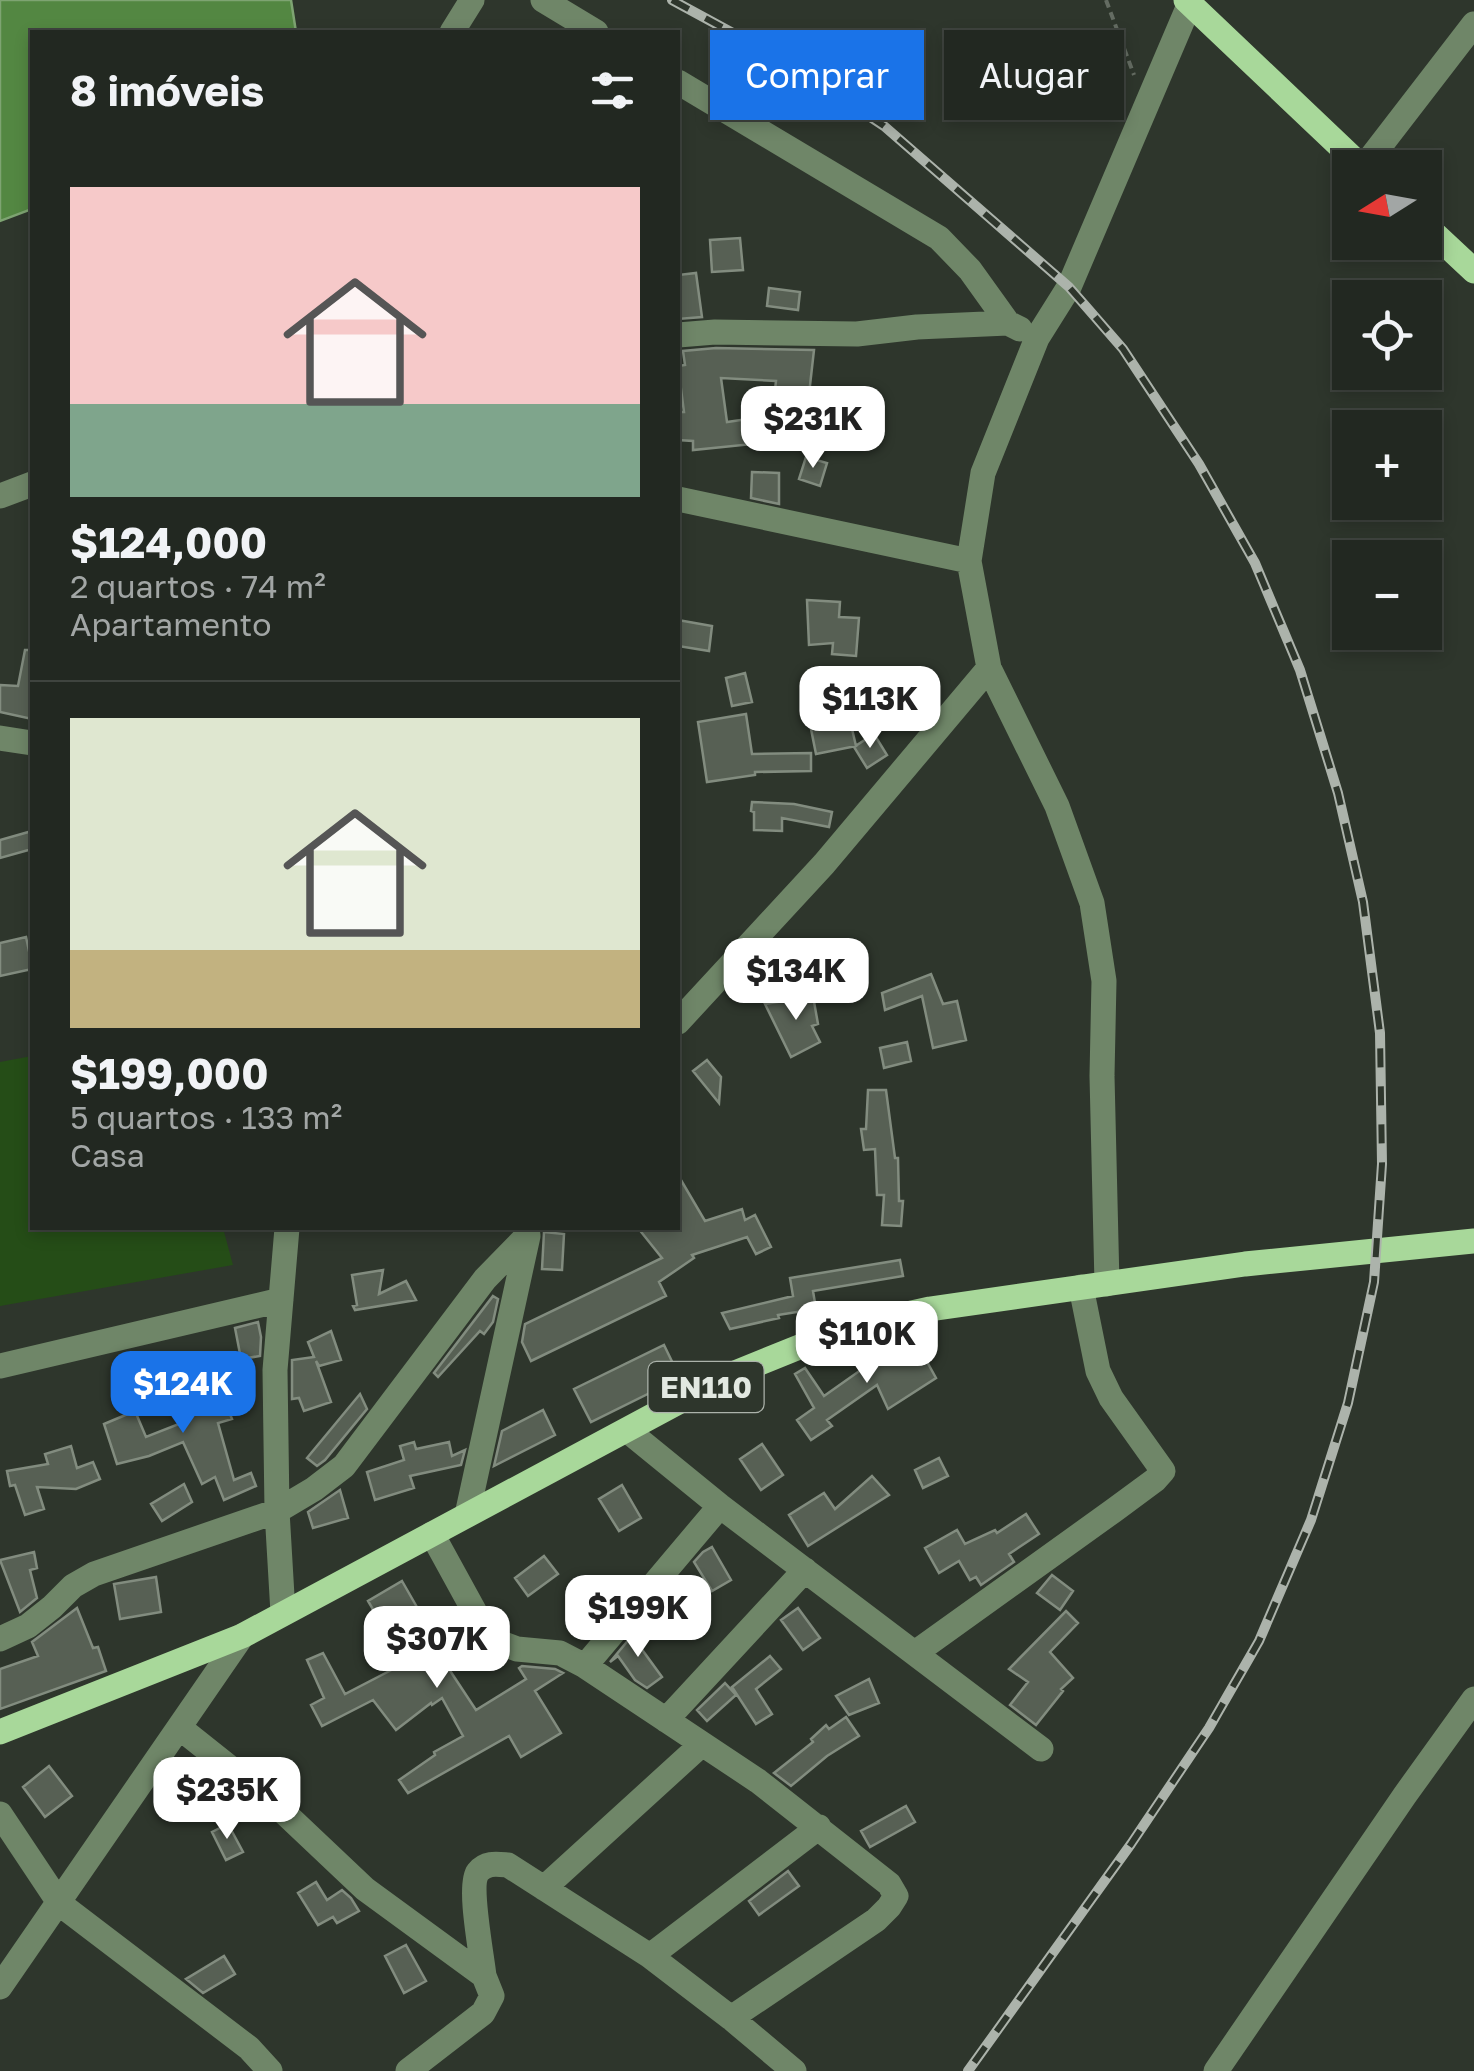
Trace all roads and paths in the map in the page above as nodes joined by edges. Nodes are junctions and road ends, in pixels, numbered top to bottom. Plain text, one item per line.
1 (472, 0) edge
2 (543, 0) edge
3 (1106, 0) edge
4 (1188, 2) edge
5 (1474, 24) edge
6 (453, 30) edge
7 (593, 30) edge
8 (680, 83) edge
9 (1147, 107) junction
10 (1344, 150) edge
11 (1377, 150) edge
12 (1442, 241) edge
13 (1474, 271) edge
14 (1008, 323) junction
15 (680, 335) edge
16 (1037, 338) junction
17 (30, 485) edge
18 (0, 496) edge
19 (680, 499) edge
20 (969, 561) junction
21 (989, 668) junction
22 (0, 738) edge
23 (30, 743) edge
24 (680, 1020) edge
25 (288, 1230) edge
26 (530, 1231) edge
27 (1474, 1241) edge
28 (1107, 1284) junction
29 (1080, 1288) junction
30 (281, 1300) junction
31 (0, 1366) edge
32 (628, 1430) junction
33 (720, 1506) junction
34 (277, 1511) junction
35 (467, 1514) junction
36 (432, 1534) junction
37 (805, 1570) junction
38 (283, 1613) junction
39 (242, 1636) junction
40 (0, 1639) edge
41 (915, 1654) junction
42 (585, 1666) junction
43 (1474, 1698) edge
44 (666, 1720) junction
45 (180, 1728) junction
46 (0, 1732) edge
47 (702, 1744) junction
48 (1041, 1749) dead end
49 (0, 1814) edge
50 (819, 1827) junction
51 (544, 1888) junction
52 (60, 1904) junction
53 (650, 1956) junction
54 (484, 1976) junction
55 (0, 1987) edge
56 (731, 2018) junction
57 (270, 2071) edge
58 (408, 2071) edge
59 (794, 2071) edge
60 (1216, 2071) edge

1 - 6 street
2 - 7 street
3 - 9 path
4 - 9 street
4 - 10 main road
5 - 11 street
8 - 14 street
9 - 16 street
12 - 13 main road
14 - 15 street
14 - 16 street
16 - 20 street
17 - 18 street
19 - 20 street
20 - 21 street
21 - 24 street
21 - 28 street
22 - 23 street
25 - 30 street
26 - 34 street
26 - 35 street
27 - 28 main road, EN110
28 - 29 main road, EN110
29 - 32 main road, EN110
29 - 41 street
30 - 31 street
30 - 34 street
32 - 33 street
32 - 35 main road, EN110
33 - 37 street
33 - 42 street
34 - 38 street
34 - 40 street
35 - 36 main road, EN110
36 - 38 main road, EN110
36 - 42 street
37 - 41 street
37 - 44 street
38 - 39 main road, EN110
39 - 45 street
39 - 46 main road, EN110
41 - 48 street
42 - 44 street
43 - 60 street
44 - 47 street
45 - 52 street
45 - 54 street
47 - 50 street
47 - 51 street
49 - 52 street
50 - 53 street
50 - 56 street
51 - 53 street
51 - 54 street
52 - 55 street
52 - 57 street
53 - 56 street
54 - 58 street
56 - 59 street

